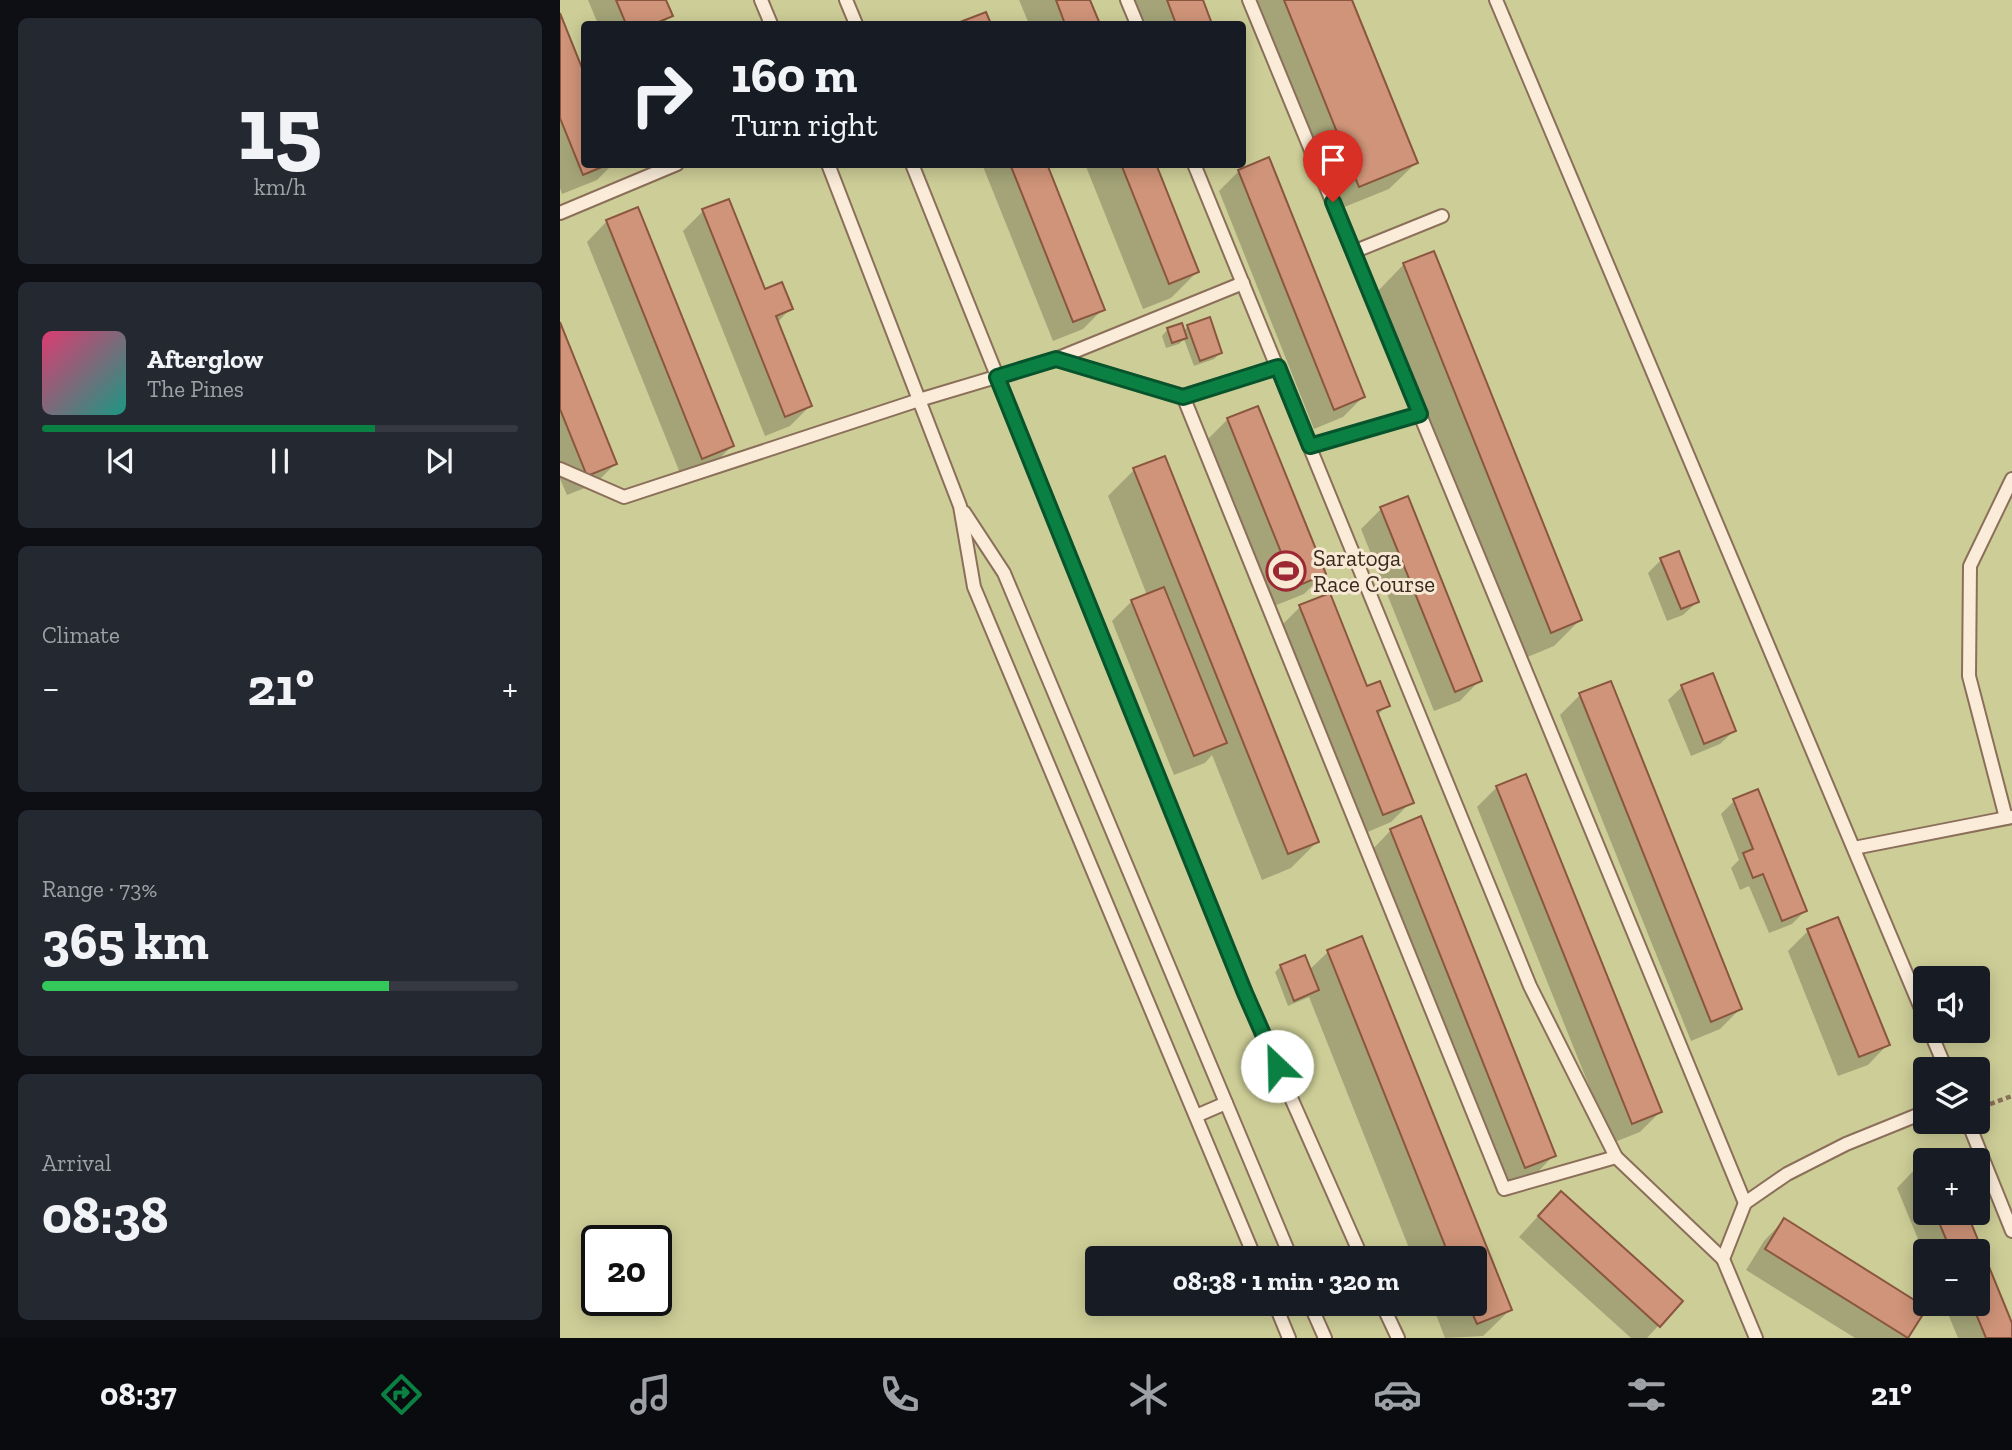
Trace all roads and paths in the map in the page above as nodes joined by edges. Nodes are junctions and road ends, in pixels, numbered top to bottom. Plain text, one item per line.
1 (761, 0) edge
2 (846, 0) edge
3 (1127, 0) edge
4 (1250, 0) edge
5 (1496, 0) edge
6 (770, 21) edge
7 (855, 21) edge
8 (1136, 21) edge
9 (668, 168) edge
10 (830, 168) edge
11 (914, 168) edge
12 (1196, 168) edge
13 (560, 214) edge
14 (1443, 216) dead end
15 (1353, 252) junction
16 (1243, 283) junction
17 (1056, 359) junction
18 (1278, 367) junction
19 (997, 377) junction
20 (1183, 397) junction
21 (919, 400) junction
22 (1420, 414) junction
23 (1310, 446) junction
24 (560, 470) edge
25 (2012, 479) edge
26 (960, 506) junction
27 (2009, 817) edge
28 (1854, 848) junction
29 (1913, 989) edge
30 (2012, 1096) edge
31 (1226, 1103) junction
32 (1990, 1104) edge
33 (1196, 1116) junction
34 (1913, 1117) edge
35 (1973, 1134) edge
36 (1616, 1157) junction
37 (1745, 1203) junction
38 (2012, 1231) edge
39 (1250, 1246) edge
40 (1286, 1246) edge
41 (1357, 1246) edge
42 (1723, 1259) junction
43 (1280, 1316) edge
44 (1315, 1316) edge
45 (1388, 1316) edge
46 (1289, 1338) edge
47 (1325, 1338) edge
48 (1398, 1338) edge
49 (1756, 1338) edge

1 - 6 lane
2 - 7 lane
3 - 8 lane
4 - 15 lane
5 - 28 lane
9 - 13 lane
10 - 21 lane
11 - 19 lane
12 - 16 lane
14 - 15 lane
15 - 22 lane
16 - 17 lane
16 - 18 lane
17 - 19 lane
17 - 20 lane
18 - 20 lane
18 - 23 lane
19 - 21 lane
19 - 41 lane
20 - 36 lane
21 - 24 lane
21 - 26 lane
22 - 23 lane
22 - 37 lane
23 - 36 lane
25 - 27 lane
26 - 31 lane
26 - 33 lane
27 - 28 lane
28 - 29 lane
30 - 32 path
31 - 33 lane
31 - 40 lane
33 - 39 lane
34 - 37 lane
35 - 38 lane
36 - 42 lane
37 - 42 lane
42 - 49 lane
43 - 46 lane
44 - 47 lane
45 - 48 lane

